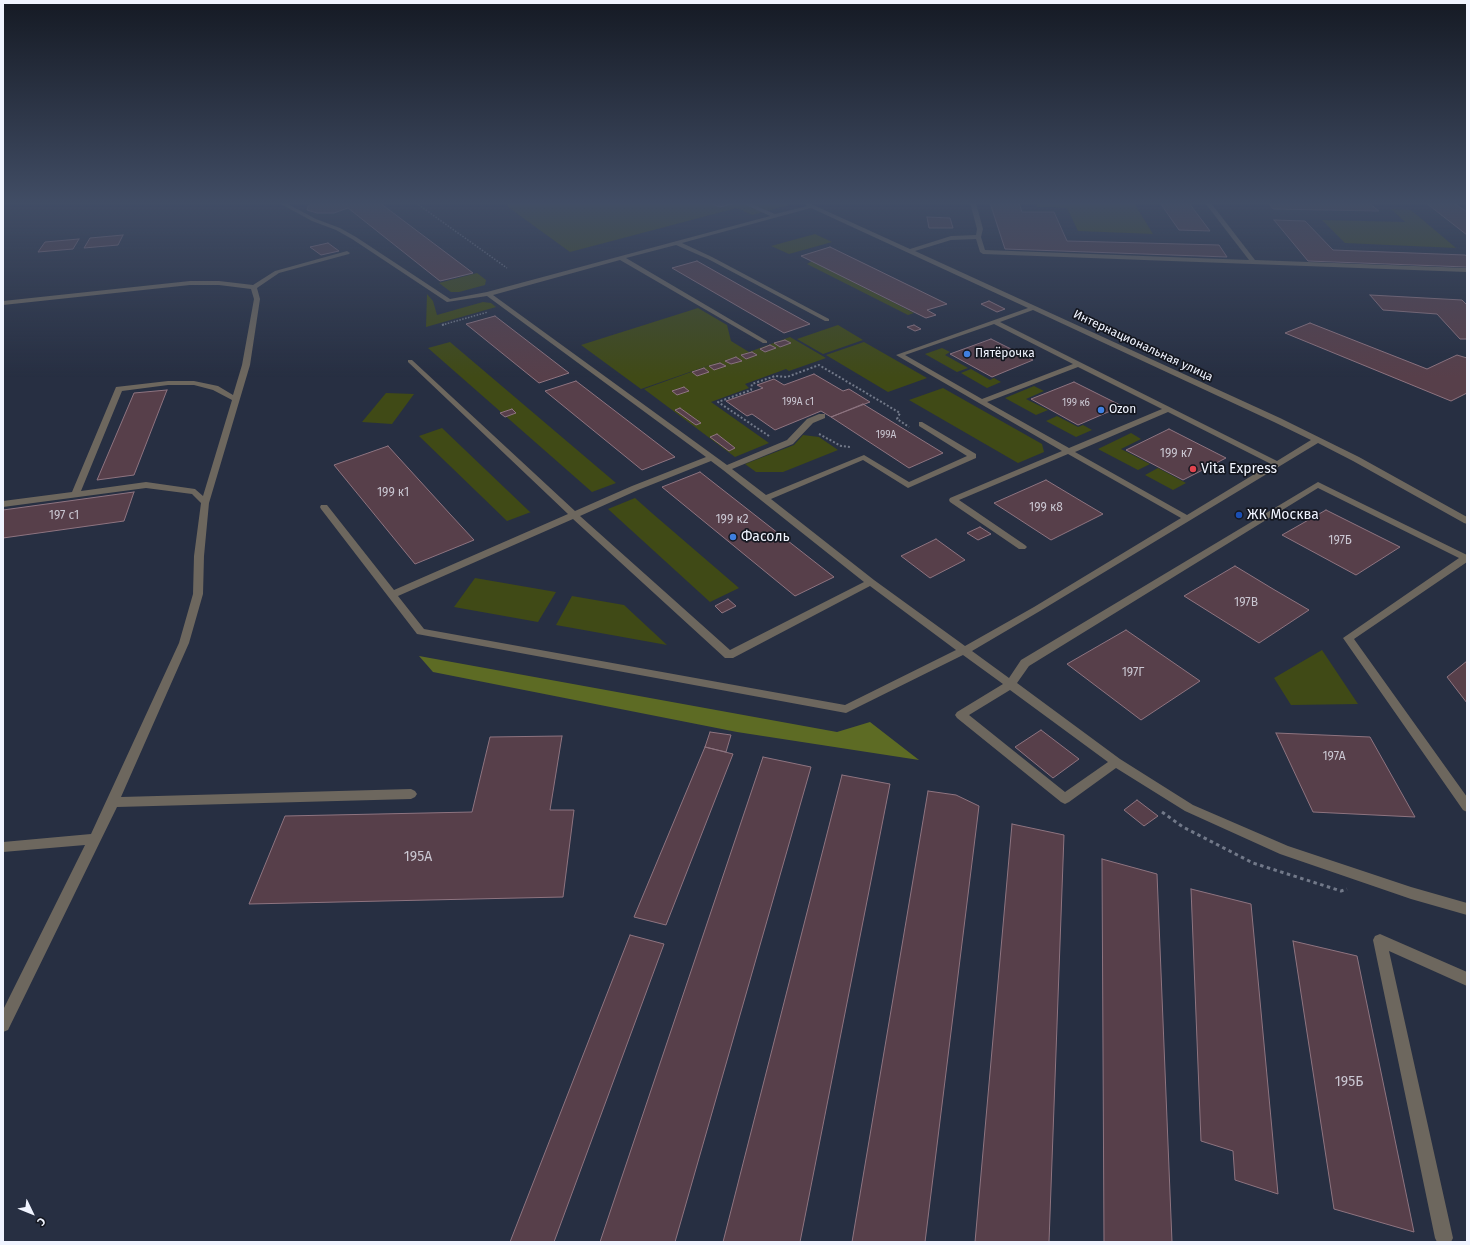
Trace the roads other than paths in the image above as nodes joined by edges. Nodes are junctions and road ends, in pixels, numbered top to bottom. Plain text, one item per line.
1 (317, 261) edge
2 (389, 261) edge
3 (610, 261) edge
4 (626, 261) edge
5 (716, 261) edge
6 (932, 261) edge
7 (1255, 261) edge
8 (1467, 270) edge
9 (254, 287) junction
10 (488, 294) junction
11 (3, 303) edge
12 (1034, 308) junction
13 (827, 320) dead end
14 (995, 322) junction
15 (765, 342) dead end
16 (410, 361) dead end
17 (1079, 364) junction
18 (236, 399) junction
19 (981, 402) junction
20 (1169, 409) junction
21 (822, 416) dead end
22 (922, 424) dead end
23 (1317, 440) junction
24 (1067, 451) junction
25 (712, 458) junction
26 (1278, 464) junction
27 (726, 468) junction
28 (76, 493) junction
29 (765, 499) junction
30 (205, 503) junction
31 (3, 504) edge
32 (324, 507) dead end
33 (574, 515) junction
34 (1188, 519) junction
35 (1467, 521) edge
36 (1022, 547) dead end
37 (871, 582) junction
38 (392, 595) junction
39 (963, 651) junction
40 (1010, 685) junction
41 (1116, 762) junction
42 (411, 794) dead end
43 (113, 802) junction
44 (1467, 807) edge
45 (95, 839) junction
46 (3, 847) edge
47 (1467, 909) edge
48 (1467, 978) edge
49 (3, 1025) edge
50 (1444, 1238) dead end

1 - 9 street
2 - 10 street
3 - 10 street
4 - 15 street
5 - 13 street
6 - 12 street, Интернациональная улица
7 - 8 street
9 - 11 street
9 - 18 street
10 - 25 street
12 - 14 street
12 - 23 street, Интернациональная улица
14 - 17 street
14 - 19 street
16 - 33 street
17 - 19 street
17 - 20 street
18 - 28 street
18 - 30 street
19 - 24 street
20 - 24 street
20 - 26 street
21 - 27 street
22 - 29 street
23 - 26 street
23 - 35 street, Интернациональная улица
24 - 34 street
24 - 36 street
25 - 27 street
25 - 33 street
26 - 34 street
27 - 29 street
28 - 30 street
28 - 31 street
29 - 37 street
30 - 43 street
32 - 38 street
33 - 37 street
33 - 38 street
34 - 39 street
37 - 39 street
38 - 39 street
39 - 40 street
40 - 41 street
40 - 41 street
40 - 44 street
41 - 47 street
42 - 43 street
43 - 45 street
45 - 46 street
45 - 49 street
48 - 50 street

